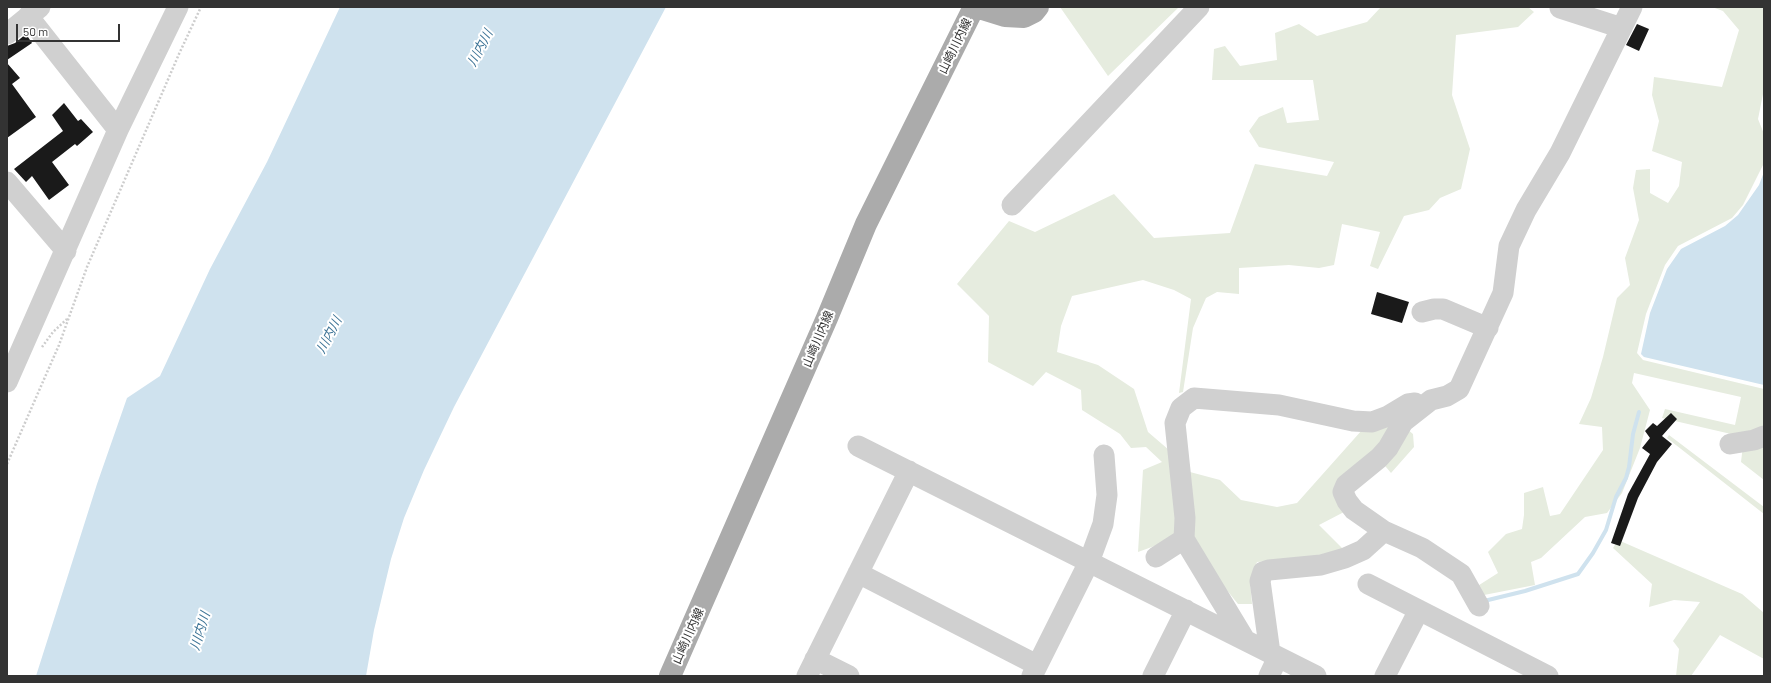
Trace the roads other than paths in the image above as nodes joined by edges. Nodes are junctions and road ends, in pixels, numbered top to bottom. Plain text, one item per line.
1 (178, 7) edge
2 (975, 7) edge
3 (1038, 7) edge
4 (1199, 7) edge
5 (1632, 7) edge
6 (1560, 8) edge
7 (34, 12) edge
8 (1622, 28) junction
9 (7, 34) edge
10 (118, 130) junction
11 (7, 182) edge
12 (1012, 205) dead end
13 (66, 251) junction
14 (1422, 312) dead end
15 (1488, 328) junction
16 (9, 370) edge
17 (1431, 400) junction
18 (1764, 436) edge
19 (1730, 444) dead end
20 (858, 446) dead end
21 (1104, 455) dead end
22 (909, 471) junction
23 (1384, 531) junction
24 (1184, 539) junction
25 (1156, 557) dead end
26 (1089, 562) junction
27 (858, 573) junction
28 (1368, 584) dead end
29 (1478, 606) dead end
30 (1186, 610) junction
31 (1418, 610) junction
32 (1245, 640) junction
33 (1274, 655) junction
34 (811, 668) edge
35 (1035, 671) edge
36 (670, 676) edge
37 (849, 676) edge
38 (1153, 676) edge
39 (1269, 676) edge
40 (1316, 676) edge
41 (1386, 676) edge
42 (1548, 676) edge

1 - 10 street
2 - 3 main road, 山崎川内線
2 - 36 main road, 山崎川内線
4 - 12 street
5 - 8 street
6 - 8 street
7 - 9 street
7 - 10 street
8 - 15 street
10 - 13 street
11 - 13 street
13 - 16 street
14 - 15 street
15 - 17 street
17 - 23 street
17 - 24 street
18 - 19 street
20 - 22 street
21 - 26 street
22 - 26 street
22 - 27 street
23 - 29 street
23 - 33 street
24 - 25 street
24 - 32 street
26 - 30 street
26 - 35 street
27 - 34 street
27 - 35 street
28 - 31 street
30 - 32 street
30 - 38 street
31 - 41 street
31 - 42 street
32 - 33 street
33 - 39 street
33 - 40 street
34 - 37 street

